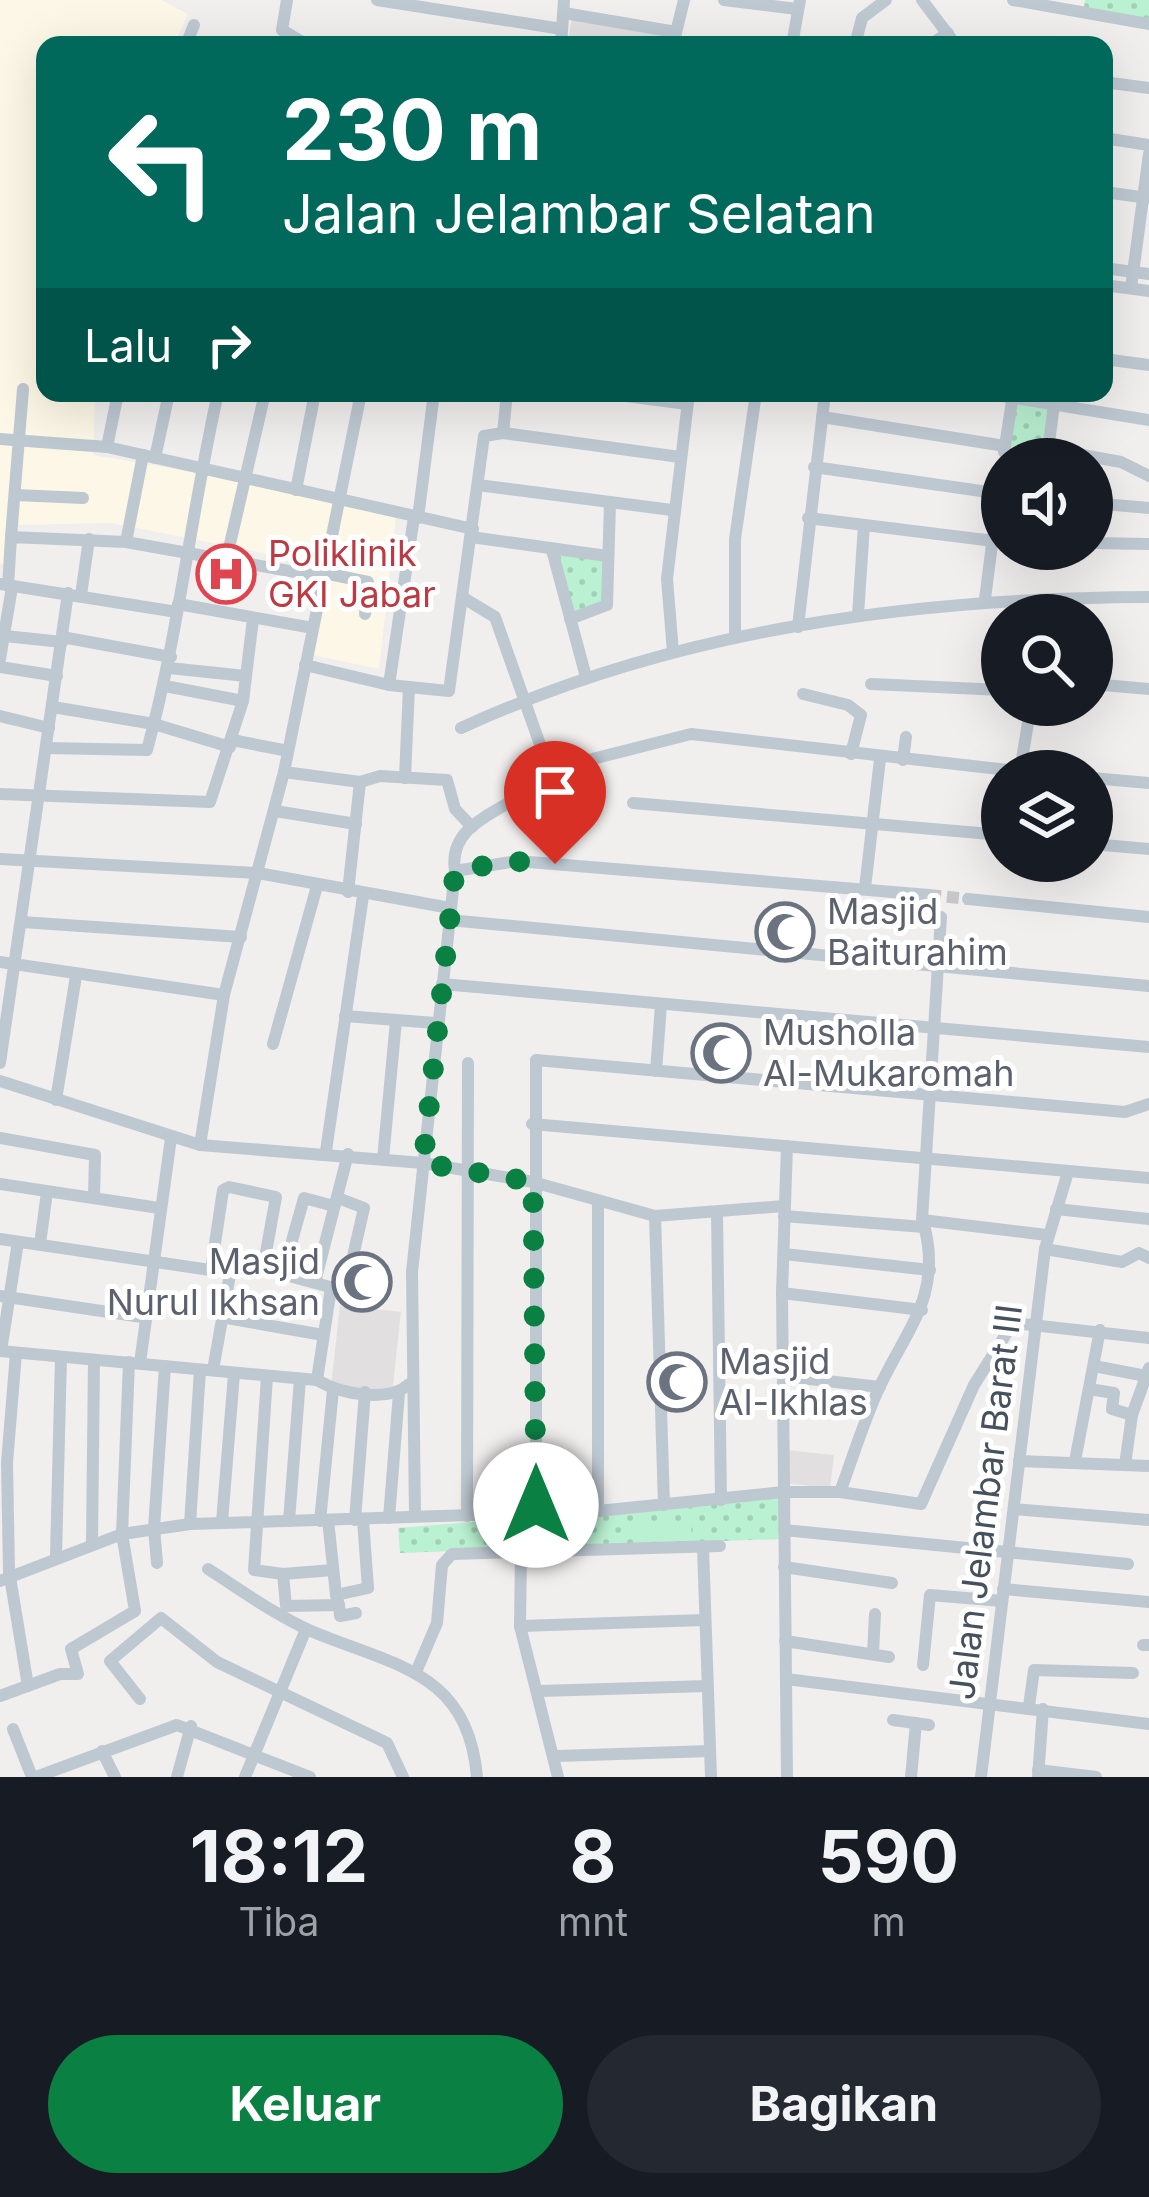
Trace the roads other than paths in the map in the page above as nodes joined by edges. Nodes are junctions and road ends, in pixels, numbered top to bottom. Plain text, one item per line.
1 (287, 0) edge
2 (377, 0) edge
3 (684, 0) edge
4 (724, 0) edge
5 (886, 0) edge
6 (922, 0) edge
7 (1013, 0) edge
8 (799, 5) edge
9 (1082, 7) edge
10 (567, 9) edge
11 (1149, 24) edge
12 (194, 25) dead end
13 (562, 29) junction
14 (190, 36) edge
15 (292, 36) edge
16 (562, 36) edge
17 (663, 36) edge
18 (675, 36) edge
19 (794, 36) edge
20 (857, 36) edge
21 (950, 36) edge
22 (1113, 83) edge
23 (1149, 88) edge
24 (1113, 139) edge
25 (1149, 145) edge
26 (1149, 154) edge
27 (1113, 193) edge
28 (1146, 198) edge
29 (1113, 269) edge
30 (1134, 272) junction
31 (1149, 274) edge
32 (1113, 286) edge
33 (1131, 288) junction
34 (1149, 290) edge
35 (1113, 360) edge
36 (1149, 365) edge
37 (23, 389) dead end
38 (116, 402) edge
39 (166, 402) edge
40 (216, 402) edge
41 (263, 402) edge
42 (313, 402) edge
43 (359, 402) edge
44 (433, 402) edge
45 (507, 402) edge
46 (688, 402) edge
47 (755, 402) edge
48 (824, 402) edge
49 (1012, 402) edge
50 (1048, 402) edge
51 (1054, 404) junction
52 (821, 417) junction
53 (1149, 420) edge
54 (503, 433) junction
55 (1006, 438) edge
56 (1050, 438) edge
57 (0, 439) edge
58 (22, 441) junction
59 (107, 447) junction
60 (981, 452) edge
61 (149, 456) junction
62 (680, 457) junction
63 (1113, 461) edge
64 (814, 467) junction
65 (200, 469) junction
66 (1149, 476) edge
67 (246, 479) junction
68 (478, 485) junction
69 (296, 490) junction
70 (981, 491) edge
71 (16, 496) junction
72 (83, 497) dead end
73 (337, 500) junction
74 (610, 503) junction
75 (1113, 505) edge
76 (1149, 508) edge
77 (672, 510) junction
78 (416, 518) junction
79 (808, 518) junction
80 (864, 525) junction
81 (472, 533) junction
82 (11, 537) junction
83 (89, 539) junction
84 (981, 540) edge
85 (126, 542) junction
86 (1113, 544) edge
87 (1149, 544) edge
88 (552, 550) junction
89 (184, 553) junction
90 (607, 556) junction
91 (226, 560) junction
92 (324, 575) junction
93 (7, 586) edge
94 (75, 594) junction
95 (462, 597) junction
96 (1113, 597) edge
97 (1149, 597) edge
98 (981, 600) edge
99 (177, 608) junction
100 (365, 614) dead end
101 (858, 615) junction
102 (253, 619) junction
103 (570, 619) junction
104 (798, 626) junction
105 (313, 628) junction
106 (5, 635) junction
107 (735, 638) junction
108 (62, 639) junction
109 (673, 652) junction
110 (0, 658) edge
111 (170, 662) junction
112 (305, 665) junction
113 (57, 676) junction
114 (246, 676) junction
115 (586, 677) junction
116 (871, 684) dead end
117 (389, 685) junction
118 (165, 686) junction
119 (1113, 686) edge
120 (410, 687) junction
121 (981, 689) edge
122 (1149, 689) edge
123 (802, 694) dead end
124 (526, 698) junction
125 (243, 701) junction
126 (53, 707) junction
127 (0, 716) edge
128 (154, 724) junction
129 (49, 728) junction
130 (461, 728) dead end
131 (906, 737) dead end
132 (231, 744) junction
133 (46, 748) junction
134 (288, 752) junction
135 (851, 754) junction
136 (880, 758) junction
137 (903, 760) junction
138 (981, 767) edge
139 (549, 770) junction
140 (284, 772) junction
141 (405, 778) junction
142 (1113, 780) edge
143 (360, 782) junction
144 (1149, 783) edge
145 (0, 794) edge
146 (38, 796) junction
147 (633, 803) dead end
148 (275, 811) junction
149 (873, 823) junction
150 (356, 824) junction
151 (472, 827) junction
152 (981, 833) edge
153 (1113, 846) edge
154 (1149, 849) edge
155 (0, 859) edge
156 (30, 861) junction
157 (455, 871) junction
158 (258, 873) junction
159 (317, 886) junction
160 (865, 888) junction
161 (347, 892) junction
162 (929, 895) tunnel mouth
163 (363, 896) junction
164 (968, 899) tunnel mouth
165 (450, 914) junction
166 (941, 917) dead end
167 (1149, 917) edge
168 (22, 922) junction
169 (241, 937) junction
170 (0, 962) edge
171 (16, 965) junction
172 (936, 965) junction
173 (76, 976) junction
174 (442, 984) junction
175 (1149, 986) edge
176 (224, 995) junction
177 (661, 1005) junction
178 (345, 1016) junction
179 (397, 1021) junction
180 (436, 1024) junction
181 (932, 1029) junction
182 (273, 1044) dead end
183 (1149, 1047) edge
184 (0, 1063) edge
185 (468, 1063) dead end
186 (656, 1071) junction
187 (0, 1082) edge
188 (928, 1093) junction
189 (56, 1100) junction
190 (1149, 1104) edge
191 (532, 1124) junction
192 (0, 1138) edge
193 (171, 1138) junction
194 (200, 1145) junction
195 (787, 1146) junction
196 (326, 1151) junction
197 (348, 1154) junction
198 (923, 1158) junction
199 (383, 1159) junction
200 (423, 1163) junction
201 (469, 1171) junction
202 (1068, 1172) junction
203 (1149, 1178) edge
204 (533, 1182) junction
205 (0, 1184) edge
206 (47, 1192) junction
207 (94, 1198) junction
208 (336, 1202) junction
209 (598, 1203) junction
210 (159, 1208) junction
211 (1056, 1209) junction
212 (784, 1211) junction
213 (717, 1213) junction
214 (655, 1216) junction
215 (1149, 1219) edge
216 (924, 1225) junction
217 (0, 1239) edge
218 (18, 1242) junction
219 (1046, 1242) junction
220 (40, 1244) junction
221 (784, 1254) junction
222 (1149, 1258) edge
223 (151, 1262) junction
224 (231, 1269) junction
225 (263, 1269) junction
226 (212, 1270) junction
227 (930, 1270) junction
228 (283, 1273) junction
229 (316, 1282) junction
230 (331, 1288) junction
231 (782, 1293) junction
232 (6, 1297) edge
233 (922, 1310) junction
234 (142, 1317) junction
235 (221, 1317) junction
236 (1036, 1324) junction
237 (1100, 1330) junction
238 (323, 1335) junction
239 (1149, 1338) edge
240 (6, 1352) edge
241 (61, 1359) junction
242 (93, 1365) junction
243 (133, 1365) junction
244 (165, 1366) junction
245 (1094, 1366) junction
246 (206, 1370) junction
247 (1147, 1372) edge
248 (783, 1376) junction
249 (267, 1377) junction
250 (234, 1378) junction
251 (317, 1380) junction
252 (300, 1384) junction
253 (880, 1387) junction
254 (404, 1388) junction
255 (1089, 1389) junction
256 (333, 1390) junction
257 (365, 1392) junction
258 (1132, 1415) junction
259 (1019, 1461) junction
260 (1075, 1461) junction
261 (1124, 1465) junction
262 (1149, 1466) edge
263 (783, 1492) junction
264 (840, 1492) junction
265 (722, 1500) junction
266 (664, 1505) junction
267 (1014, 1509) junction
268 (598, 1511) junction
269 (536, 1514) junction
270 (415, 1516) junction
271 (467, 1516) junction
272 (389, 1518) junction
273 (359, 1520) junction
274 (1149, 1520) edge
275 (289, 1521) junction
276 (324, 1521) junction
277 (222, 1522) junction
278 (255, 1522) junction
279 (190, 1523) junction
280 (154, 1528) junction
281 (784, 1530) junction
282 (122, 1534) junction
283 (92, 1544) junction
284 (719, 1546) dead end
285 (703, 1548) junction
286 (521, 1551) junction
287 (1008, 1554) junction
288 (56, 1556) junction
289 (157, 1563) dead end
290 (1128, 1564) dead end
291 (784, 1567) junction
292 (208, 1570) dead end
293 (333, 1570) junction
294 (284, 1574) junction
295 (5, 1579) edge
296 (892, 1583) dead end
297 (1003, 1595) junction
298 (337, 1600) junction
299 (1149, 1602) edge
300 (356, 1613) dead end
301 (875, 1614) dead end
302 (705, 1620) junction
303 (520, 1626) junction
304 (306, 1628) junction
305 (785, 1641) junction
306 (873, 1654) junction
307 (889, 1657) dead end
308 (923, 1665) dead end
309 (416, 1672) junction
310 (1133, 1673) dead end
311 (786, 1678) junction
312 (28, 1686) junction
313 (707, 1686) junction
314 (540, 1691) junction
315 (277, 1694) junction
316 (0, 1696) edge
317 (140, 1699) dead end
318 (992, 1701) junction
319 (1036, 1708) junction
320 (893, 1720) dead end
321 (1149, 1724) edge
322 (191, 1726) junction
323 (13, 1729) dead end
324 (102, 1751) junction
325 (710, 1751) junction
326 (253, 1753) junction
327 (556, 1756) junction
328 (1038, 1774) edge
329 (34, 1777) edge
330 (115, 1777) edge
331 (177, 1777) edge
332 (245, 1777) edge
333 (310, 1777) edge
334 (404, 1777) edge
335 (477, 1777) edge
336 (558, 1777) edge
337 (711, 1777) edge
338 (787, 1777) edge
339 (911, 1777) edge
340 (981, 1777) edge
341 (1096, 1777) edge

1 - 15 street
2 - 13 street
3 - 18 street
4 - 8 street
5 - 20 street
6 - 21 street
7 - 9 street
8 - 19 street
9 - 11 street
10 - 13 street
10 - 17 street
12 - 14 street
13 - 16 street
22 - 23 street
24 - 25 street
26 - 28 street
27 - 28 street
28 - 30 street
29 - 30 street
30 - 31 street
30 - 33 street
32 - 33 street
33 - 34 street
35 - 36 street
37 - 58 street
38 - 59 street
39 - 61 street
40 - 65 street
41 - 67 street
42 - 69 street
43 - 73 street
44 - 78 street
45 - 54 street
46 - 62 street
47 - 107 street
48 - 52 street
49 - 55 street
50 - 51 street
51 - 53 street
51 - 56 street
52 - 60 street
52 - 64 street
54 - 62 street
54 - 68 street
57 - 58 street
58 - 59 street
58 - 71 street
59 - 61 street
61 - 65 street
61 - 85 street
62 - 77 street
63 - 66 street
64 - 70 street
64 - 79 street
65 - 67 street
65 - 89 street
67 - 69 street
67 - 91 street
68 - 74 street
68 - 81 street
69 - 73 street
71 - 72 street
71 - 82 street
73 - 78 street
73 - 92 street
74 - 77 street
74 - 90 street
75 - 76 street
77 - 109 street
78 - 81 street
78 - 117 street
79 - 80 street
79 - 104 street
80 - 84 street
80 - 101 street
81 - 88 street
81 - 95 street
82 - 83 street
82 - 93 street
83 - 85 street
83 - 94 street
85 - 89 street
86 - 87 street
88 - 90 street
88 - 103 street
89 - 91 street
89 - 99 street
90 - 103 street
91 - 92 street
92 - 100 street
92 - 105 street
93 - 94 street
93 - 106 street
94 - 99 street
94 - 108 street
95 - 120 street
95 - 124 street
96 - 97 street
98 - 101 street
99 - 102 street
99 - 111 street
101 - 104 street
102 - 105 street
102 - 114 street
103 - 115 street
104 - 107 street
105 - 112 street
106 - 108 street
106 - 110 street
107 - 109 street
108 - 111 street
108 - 113 street
109 - 115 street
110 - 113 street
111 - 114 street
111 - 118 street
112 - 117 street
112 - 134 street
113 - 126 street
114 - 125 street
115 - 124 street
116 - 121 street
117 - 120 street
118 - 125 street
118 - 128 street
119 - 122 street
120 - 141 street
123 - 135 street
124 - 130 street
124 - 139 street
125 - 132 street
126 - 128 street
126 - 129 street
127 - 129 street
128 - 132 street
128 - 133 street
129 - 133 street
131 - 137 street
132 - 134 street
132 - 146 street
133 - 146 street
134 - 140 street
135 - 136 street
135 - 139 street
136 - 137 street
136 - 149 street
137 - 138 street
139 - 151 street
140 - 143 street
140 - 148 street
141 - 143 street
141 - 151 street
142 - 144 street
143 - 150 street
145 - 146 street
146 - 156 street
147 - 149 street
148 - 150 street
148 - 158 street
149 - 152 street
149 - 160 street
150 - 161 street
151 - 157 street
153 - 154 street
155 - 156 street
156 - 158 street
156 - 168 street
157 - 160 street
157 - 165 street
158 - 159 street
158 - 169 street
159 - 161 street
159 - 182 street
160 - 162 street
161 - 163 street
163 - 165 street
163 - 178 street
164 - 167 street
165 - 172 street
165 - 174 street
166 - 172 street
168 - 169 street
168 - 171 street
169 - 176 street
170 - 171 street
171 - 173 street
171 - 184 street
172 - 175 street
172 - 181 street
173 - 176 street
173 - 189 street
174 - 177 street
174 - 180 street
176 - 194 street
177 - 181 street
177 - 186 street
178 - 179 street
178 - 196 street
179 - 180 street
179 - 199 street
180 - 200 street
181 - 183 street
181 - 188 street
185 - 201 street
186 - 188 street
186 - 191 street
187 - 189 street
188 - 190 street
188 - 198 street
189 - 193 street
191 - 195 street
191 - 204 street
192 - 207 street
193 - 194 street
193 - 210 street
194 - 196 street
195 - 198 street
195 - 212 street
196 - 197 street
197 - 199 street
197 - 208 street
198 - 202 street
198 - 216 street
199 - 200 street
200 - 201 street
200 - 254 street
201 - 204 street
201 - 271 street
202 - 203 street
202 - 211 street, Jalan Jelambar Barat III
204 - 209 street
204 - 269 street
205 - 206 street
206 - 207 street
206 - 220 street
207 - 210 street
208 - 228 street
208 - 229 street
208 - 230 street
209 - 214 street
209 - 268 street
210 - 223 street
211 - 215 street
211 - 219 street, Jalan Jelambar Barat III
212 - 213 street
212 - 216 street
212 - 221 street
213 - 214 street
213 - 265 street
214 - 266 street
216 - 219 street
216 - 227 street
217 - 218 street
218 - 220 street
218 - 232 street
219 - 222 street
219 - 236 street, Jalan Jelambar Barat III
220 - 223 street
221 - 227 street
221 - 231 street
223 - 226 street
223 - 234 street
224 - 225 street
224 - 226 street
224 - 235 street
225 - 226 street
225 - 228 street
227 - 233 street
228 - 229 street
229 - 230 street
230 - 238 street
231 - 233 street
231 - 248 street
232 - 234 street
232 - 240 street
233 - 253 street
234 - 243 street
235 - 238 street
235 - 246 street
236 - 237 street
236 - 259 street, Jalan Jelambar Barat III
236 - 264 street
237 - 239 street
237 - 245 street
238 - 251 street
240 - 241 street
240 - 295 street
241 - 242 street
241 - 288 street
242 - 243 street
242 - 283 street
243 - 244 street
243 - 282 street
244 - 246 street
244 - 280 street
245 - 247 street
245 - 255 street
246 - 250 street
246 - 279 street
247 - 258 street
248 - 253 street
248 - 263 street
249 - 250 street
249 - 252 street
249 - 278 street
250 - 277 street
251 - 252 street
251 - 256 street
252 - 275 street
253 - 264 street
254 - 257 street
254 - 270 street
254 - 272 street
255 - 258 street
255 - 260 street
256 - 257 street
256 - 276 street
257 - 273 street
258 - 261 street
259 - 260 street
259 - 267 street, Jalan Jelambar Barat III
260 - 261 street
261 - 262 street
263 - 264 street
263 - 265 street
263 - 281 street
265 - 266 street
266 - 268 street
267 - 274 street
267 - 287 street, Jalan Jelambar Barat III
268 - 269 street
269 - 271 street
270 - 271 street
270 - 272 street
272 - 273 street
273 - 276 street
273 - 298 street
275 - 276 street
275 - 278 street
276 - 293 street
277 - 278 street
277 - 279 street
278 - 294 street
279 - 280 street
280 - 282 street
280 - 289 street
281 - 287 street
281 - 291 street
282 - 283 street
282 - 312 street
283 - 288 street
284 - 285 street
285 - 286 street
285 - 302 street
286 - 303 street
286 - 309 street
287 - 290 street
287 - 297 street, Jalan Jelambar Barat III
288 - 295 street
291 - 296 street
291 - 305 street
292 - 304 street
293 - 294 street
293 - 298 street
294 - 298 street
295 - 312 street
297 - 299 street
297 - 308 street
297 - 318 street, Jalan Jelambar Barat III
298 - 300 street
301 - 306 street
302 - 303 street
302 - 313 street
303 - 314 street
304 - 309 street
304 - 315 street
305 - 306 street
305 - 311 street
306 - 307 street
309 - 335 street
310 - 319 street
311 - 318 street
311 - 338 street
312 - 316 street
313 - 314 street
313 - 325 street
314 - 327 street
315 - 317 street
315 - 326 street
315 - 334 street
318 - 319 street
318 - 340 street, Jalan Jelambar Barat III
319 - 321 street
319 - 328 street
320 - 339 street
322 - 324 street
322 - 326 street
322 - 331 street
323 - 329 street
324 - 329 street
324 - 330 street
325 - 327 street
325 - 337 street
326 - 332 street
326 - 333 street
327 - 336 street
328 - 341 street

